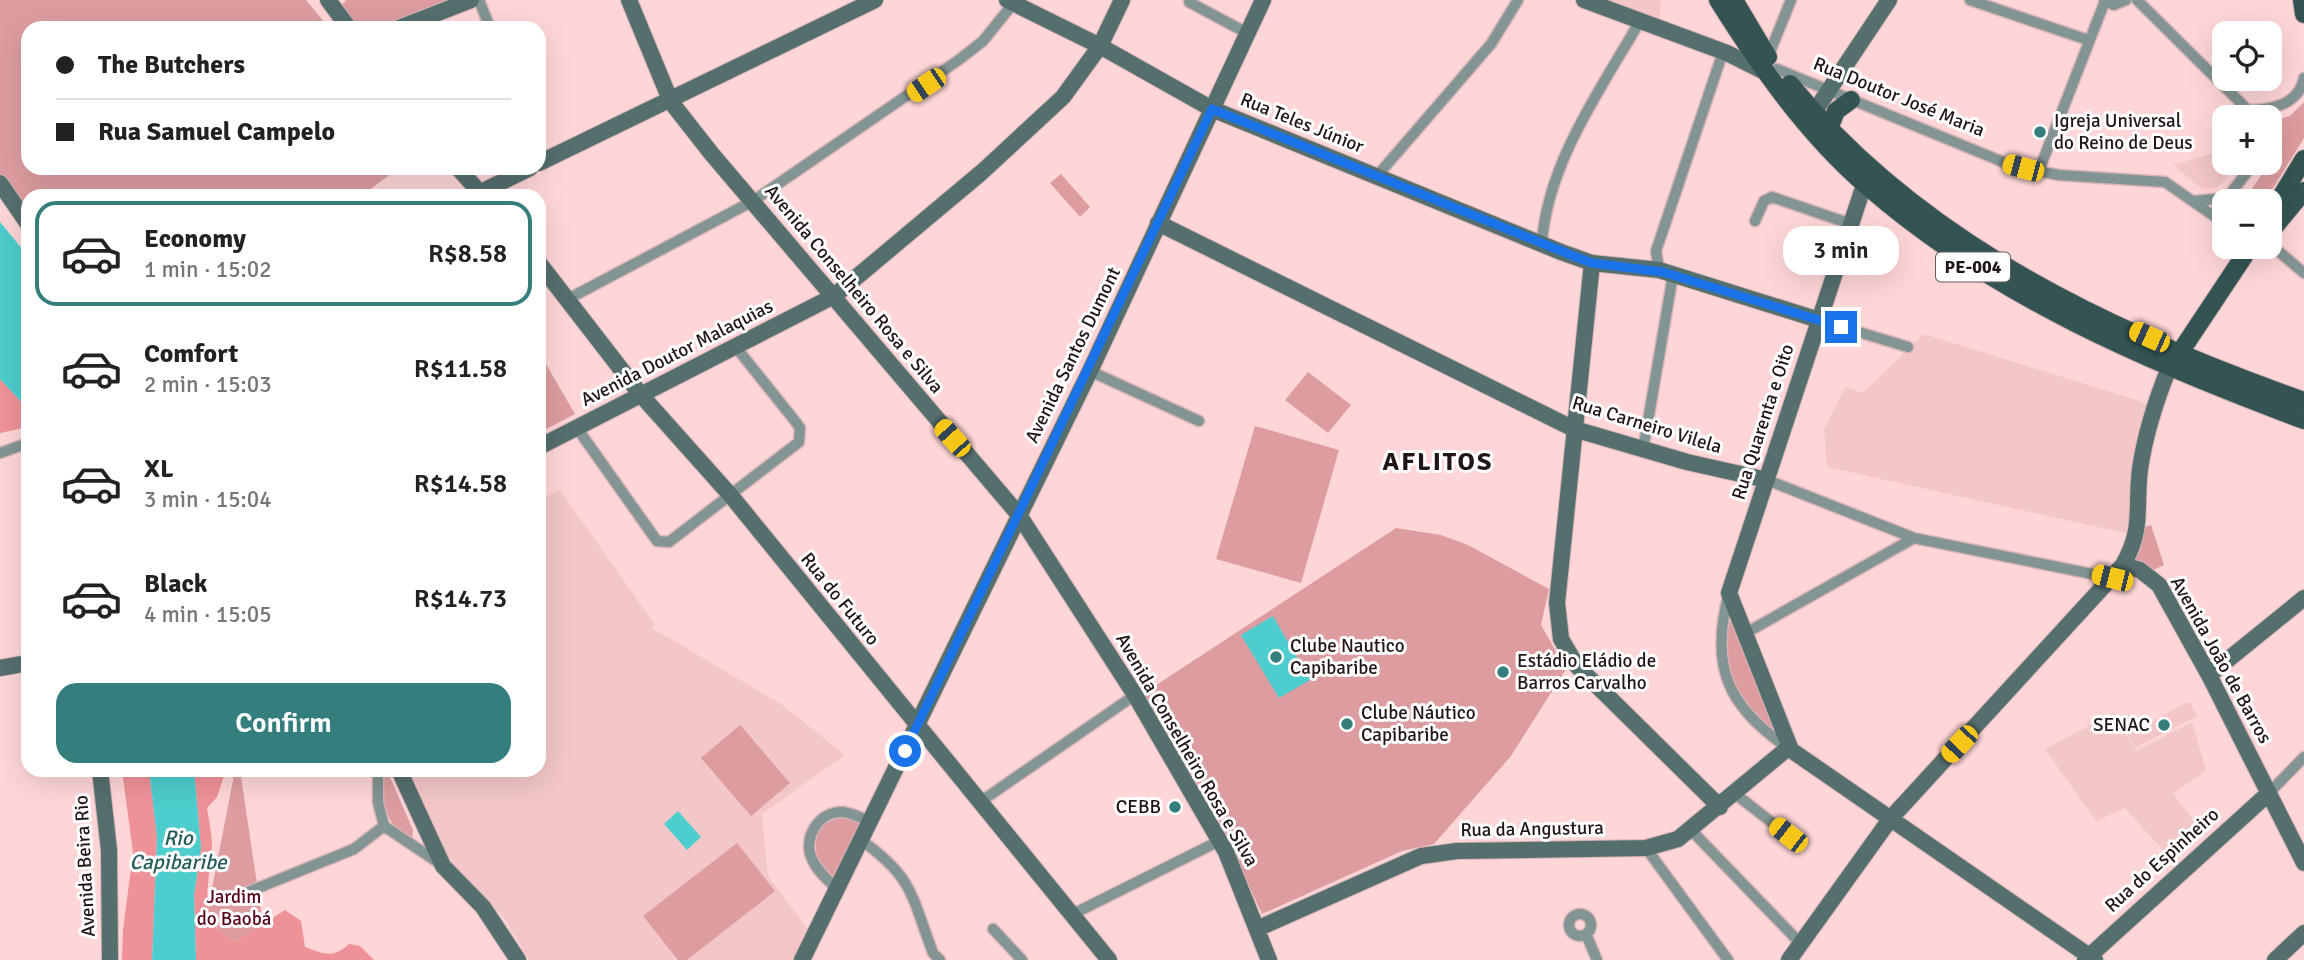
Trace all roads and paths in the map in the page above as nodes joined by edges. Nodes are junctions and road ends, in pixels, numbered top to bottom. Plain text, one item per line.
1 (328, 0) edge
2 (471, 0) edge
3 (480, 0) edge
4 (629, 0) edge
5 (875, 0) edge
6 (1122, 0) edge
7 (1263, 0) edge
8 (1518, 0) edge
9 (1584, 0) edge
10 (1718, 0) edge
11 (1734, 0) edge
12 (1791, 0) edge
13 (1889, 0) edge
14 (1970, 0) edge
15 (2126, 0) edge
16 (2137, 0) edge
17 (2302, 0) edge
18 (1012, 1) edge
19 (2105, 1) edge
20 (1189, 2) dead end
21 (2304, 14) edge
22 (344, 21) edge
23 (417, 21) edge
24 (488, 21) edge
25 (1640, 21) junction
26 (1247, 33) junction
27 (1743, 39) junction
28 (2088, 40) junction
29 (1100, 46) junction
30 (1725, 52) junction
31 (1770, 66) junction
32 (2304, 78) edge
33 (1829, 91) junction
34 (1852, 100) junction
35 (671, 102) junction
36 (2243, 105) edge
37 (2281, 105) edge
38 (1212, 109) junction
39 (1810, 119) junction
40 (1829, 129) junction
41 (2304, 159) edge
42 (546, 160) edge
43 (2038, 173) junction
44 (517, 175) edge
45 (2245, 175) edge
46 (1377, 176) junction
47 (0, 183) edge
48 (1864, 185) junction
49 (490, 189) edge
50 (2304, 191) edge
51 (2282, 195) edge
52 (753, 201) junction
53 (2194, 201) junction
54 (21, 214) edge
55 (2212, 214) edge
56 (2282, 218) edge
57 (1755, 221) dead end
58 (1544, 222) junction
59 (1158, 223) junction
60 (1851, 224) junction
61 (1526, 236) junction
62 (1542, 242) junction
63 (1656, 251) junction
64 (2282, 254) edge
65 (2242, 259) edge
66 (1592, 263) junction
67 (1641, 268) junction
68 (546, 272) edge
69 (1666, 273) junction
70 (2304, 273) edge
71 (834, 296) junction
72 (568, 299) junction
73 (1819, 320) junction
74 (735, 346) junction
75 (1908, 347) dead end
76 (2180, 351) junction
77 (2169, 369) junction
78 (1090, 371) junction
79 (641, 395) junction
80 (2304, 401) edge
81 (2304, 420) edge
82 (1199, 421) dead end
83 (577, 428) junction
84 (1574, 429) junction
85 (546, 444) edge
86 (21, 446) edge
87 (1643, 450) junction
88 (0, 453) edge
89 (1767, 480) junction
90 (732, 497) junction
91 (1019, 514) junction
92 (1914, 538) junction
93 (2123, 565) junction
94 (2112, 578) junction
95 (1729, 593) junction
96 (2304, 598) edge
97 (1744, 634) junction
98 (21, 664) edge
99 (0, 668) edge
100 (2209, 675) junction
101 (1135, 695) junction
102 (918, 727) junction
103 (1790, 749) junction
104 (2304, 757) edge
105 (101, 777) edge
106 (378, 777) edge
107 (402, 777) edge
108 (1734, 793) junction
109 (2269, 793) junction
110 (980, 802) junction
111 (1720, 807) junction
112 (1891, 818) junction
113 (870, 821) junction
114 (384, 826) junction
115 (1691, 830) junction
116 (1788, 835) dead end
117 (861, 841) junction
118 (1219, 841) junction
119 (1646, 848) junction
120 (2304, 863) edge
121 (443, 866) junction
122 (837, 889) junction
123 (248, 892) dead end
124 (1071, 915) junction
125 (1258, 928) junction
126 (993, 929) dead end
127 (2304, 933) edge
128 (1586, 934) dead end
129 (1802, 945) junction
130 (934, 958) edge
131 (2090, 958) edge
132 (110, 960) edge
133 (518, 960) edge
134 (802, 960) edge
135 (1022, 960) edge
136 (1109, 960) edge
137 (1269, 960) edge
138 (1597, 960) edge
139 (1728, 960) edge
140 (1789, 960) edge
141 (2275, 960) edge

1 - 22 street
2 - 23 street
3 - 24 street
4 - 35 street, Avenida Conselheiro Rosa e Silva
5 - 35 street
6 - 29 street, Avenida Doutor Malaquias
7 - 26 street, Avenida Santos Dumont
8 - 46 street
9 - 25 street, Rua Doutor José Maria
10 - 27 main road, PE-004
11 - 31 main road, PE-004
12 - 31 street
13 - 33 street
14 - 28 street
15 - 19 street
16 - 36 street
17 - 21 main road
18 - 29 street, Rua Teles Júnior
18 - 52 street
19 - 28 street
20 - 26 street
25 - 30 street, Rua Doutor José Maria
25 - 58 street
26 - 38 street, Avenida Santos Dumont
27 - 30 street
27 - 31 main road, PE-004
28 - 43 street
29 - 38 street, Rua Teles Júnior
29 - 71 street, Avenida Doutor Malaquias
30 - 31 street, Rua Doutor José Maria
30 - 63 street
31 - 33 street, Rua Doutor José Maria
31 - 39 main road, PE-004
32 - 37 street
33 - 34 street, Rua Doutor José Maria
33 - 39 street
34 - 40 main road
34 - 43 street, Rua Doutor José Maria
35 - 42 street
35 - 52 street, Avenida Conselheiro Rosa e Silva
38 - 46 street, Rua Teles Júnior
38 - 59 street, Avenida Santos Dumont
39 - 40 main road, PE-004
39 - 48 main road, PE-004
40 - 76 main road, PE-004
41 - 51 main road
43 - 53 street, Rua Doutor José Maria
44 - 49 street
45 - 53 street
46 - 61 street, Rua Teles Júnior
47 - 54 street
48 - 60 street, Rua Quarenta e Oito
48 - 77 main road, PE-004
50 - 56 main road
52 - 71 street, Avenida Conselheiro Rosa e Silva
52 - 72 street
53 - 55 street
57 - 60 street
58 - 61 street
58 - 62 street
59 - 78 street, Avenida Santos Dumont
59 - 84 street, Rua Carneiro Vilela
60 - 73 street, Rua Quarenta e Oito
61 - 62 street, Rua Teles Júnior
62 - 66 street, Rua Teles Júnior
63 - 67 street
63 - 69 street
64 - 70 street
65 - 76 main road
66 - 67 street, Rua Teles Júnior
66 - 84 street
67 - 69 street, Rua Teles Júnior
68 - 72 street, Rua do Futuro
69 - 73 street, Rua Teles Júnior
69 - 87 street
71 - 74 street, Avenida Doutor Malaquias
71 - 91 street, Avenida Conselheiro Rosa e Silva
72 - 79 street, Rua do Futuro
73 - 75 street
73 - 89 street, Rua Quarenta e Oito
74 - 79 street, Avenida Doutor Malaquias
74 - 90 street
76 - 77 main road
76 - 80 main road, PE-004
77 - 81 main road, PE-004
77 - 93 street
78 - 82 street
78 - 91 street, Avenida Santos Dumont
79 - 83 street, Avenida Doutor Malaquias
79 - 90 street, Rua do Futuro
83 - 85 street, Avenida Doutor Malaquias
83 - 90 street
84 - 87 street, Rua Carneiro Vilela
84 - 111 street
86 - 88 street
87 - 89 street, Rua Carneiro Vilela
89 - 92 street, Rua Carneiro Vilela
89 - 95 street, Rua Quarenta e Oito
90 - 102 street, Rua do Futuro
91 - 101 street, Avenida Conselheiro Rosa e Silva
91 - 102 street, Avenida Santos Dumont
92 - 94 street, Rua Carneiro Vilela
92 - 97 street
93 - 94 street
93 - 100 street, Avenida João de Barros
94 - 112 street
95 - 97 street
95 - 103 street, Rua Quarenta e Oito
96 - 100 street
97 - 103 street
98 - 99 street
100 - 109 street, Avenida João de Barros
101 - 110 street
101 - 118 street, Avenida Conselheiro Rosa e Silva
102 - 110 street, Rua do Futuro
102 - 113 street, Avenida Santos Dumont
103 - 108 street, Rua da Angustura
103 - 112 street, Rua Quarenta e Oito
104 - 109 street
105 - 132 street, Avenida Beira Rio
106 - 114 street
107 - 121 street
108 - 111 street, Rua da Angustura
108 - 116 street
109 - 120 street, Avenida João de Barros
109 - 131 street, Rua do Espinheiro
110 - 124 street, Rua do Futuro
111 - 115 street, Rua da Angustura
112 - 129 street
112 - 131 street, Rua Quarenta e Oito
113 - 117 street, Avenida Santos Dumont
113 - 122 street
114 - 121 street
114 - 123 street
115 - 119 street, Rua da Angustura
115 - 129 street
117 - 122 street, Avenida Santos Dumont
117 - 130 street
118 - 124 street
118 - 125 street, Avenida Conselheiro Rosa e Silva
119 - 125 street, Rua da Angustura
119 - 139 street
121 - 133 street
122 - 134 street, Avenida Santos Dumont
124 - 136 street, Rua do Futuro
125 - 137 street, Avenida Conselheiro Rosa e Silva
126 - 135 street
127 - 141 street
128 - 138 street
129 - 140 street

